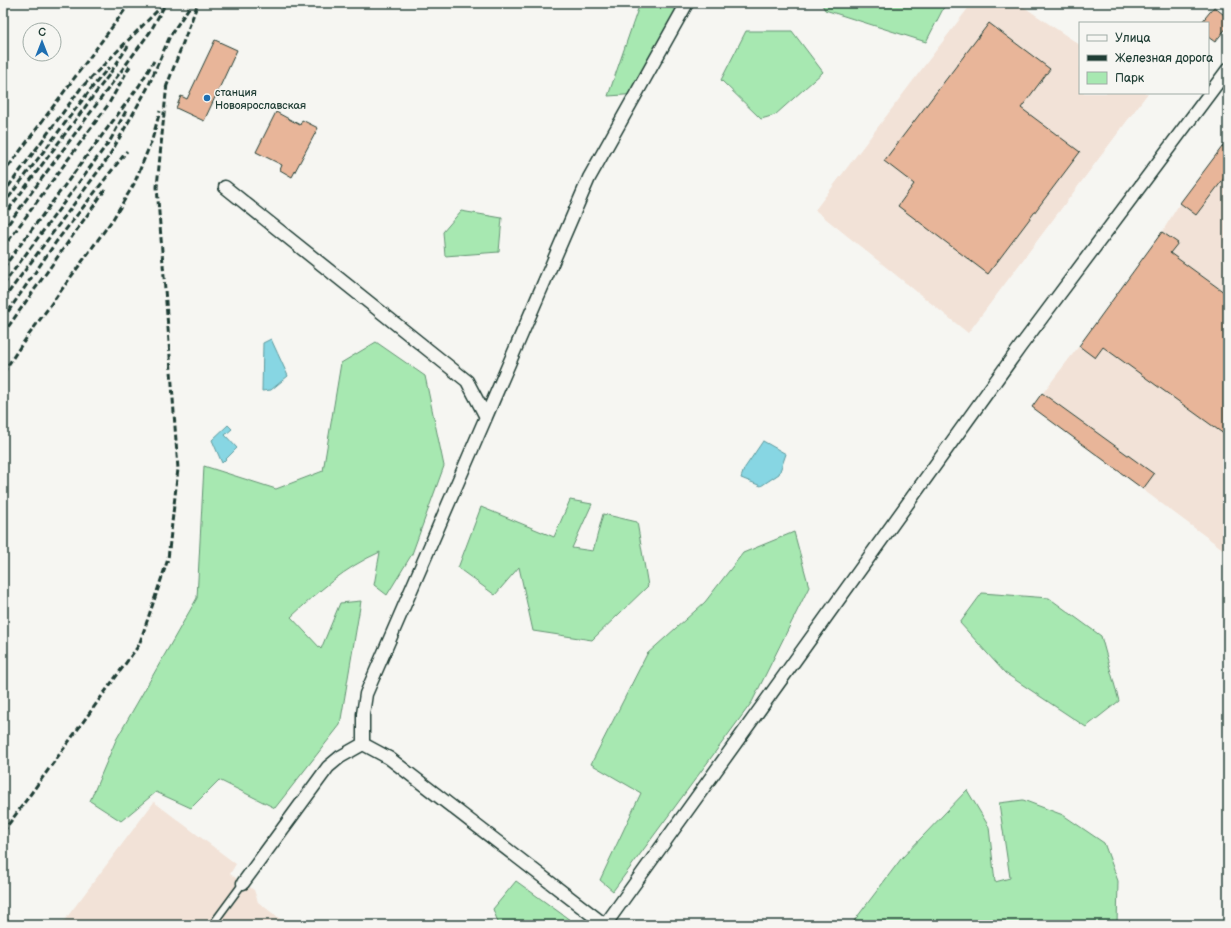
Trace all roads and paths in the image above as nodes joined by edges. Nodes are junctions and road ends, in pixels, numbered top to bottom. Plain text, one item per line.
1 (687, 3) edge
2 (1228, 69) edge
3 (225, 187) dead end
4 (486, 417) junction
5 (363, 744) junction
6 (243, 883) joint
7 (212, 925) edge

1 - 4 street
2 - 5 street
3 - 4 street
4 - 5 street
5 - 6 street
6 - 7 lane

